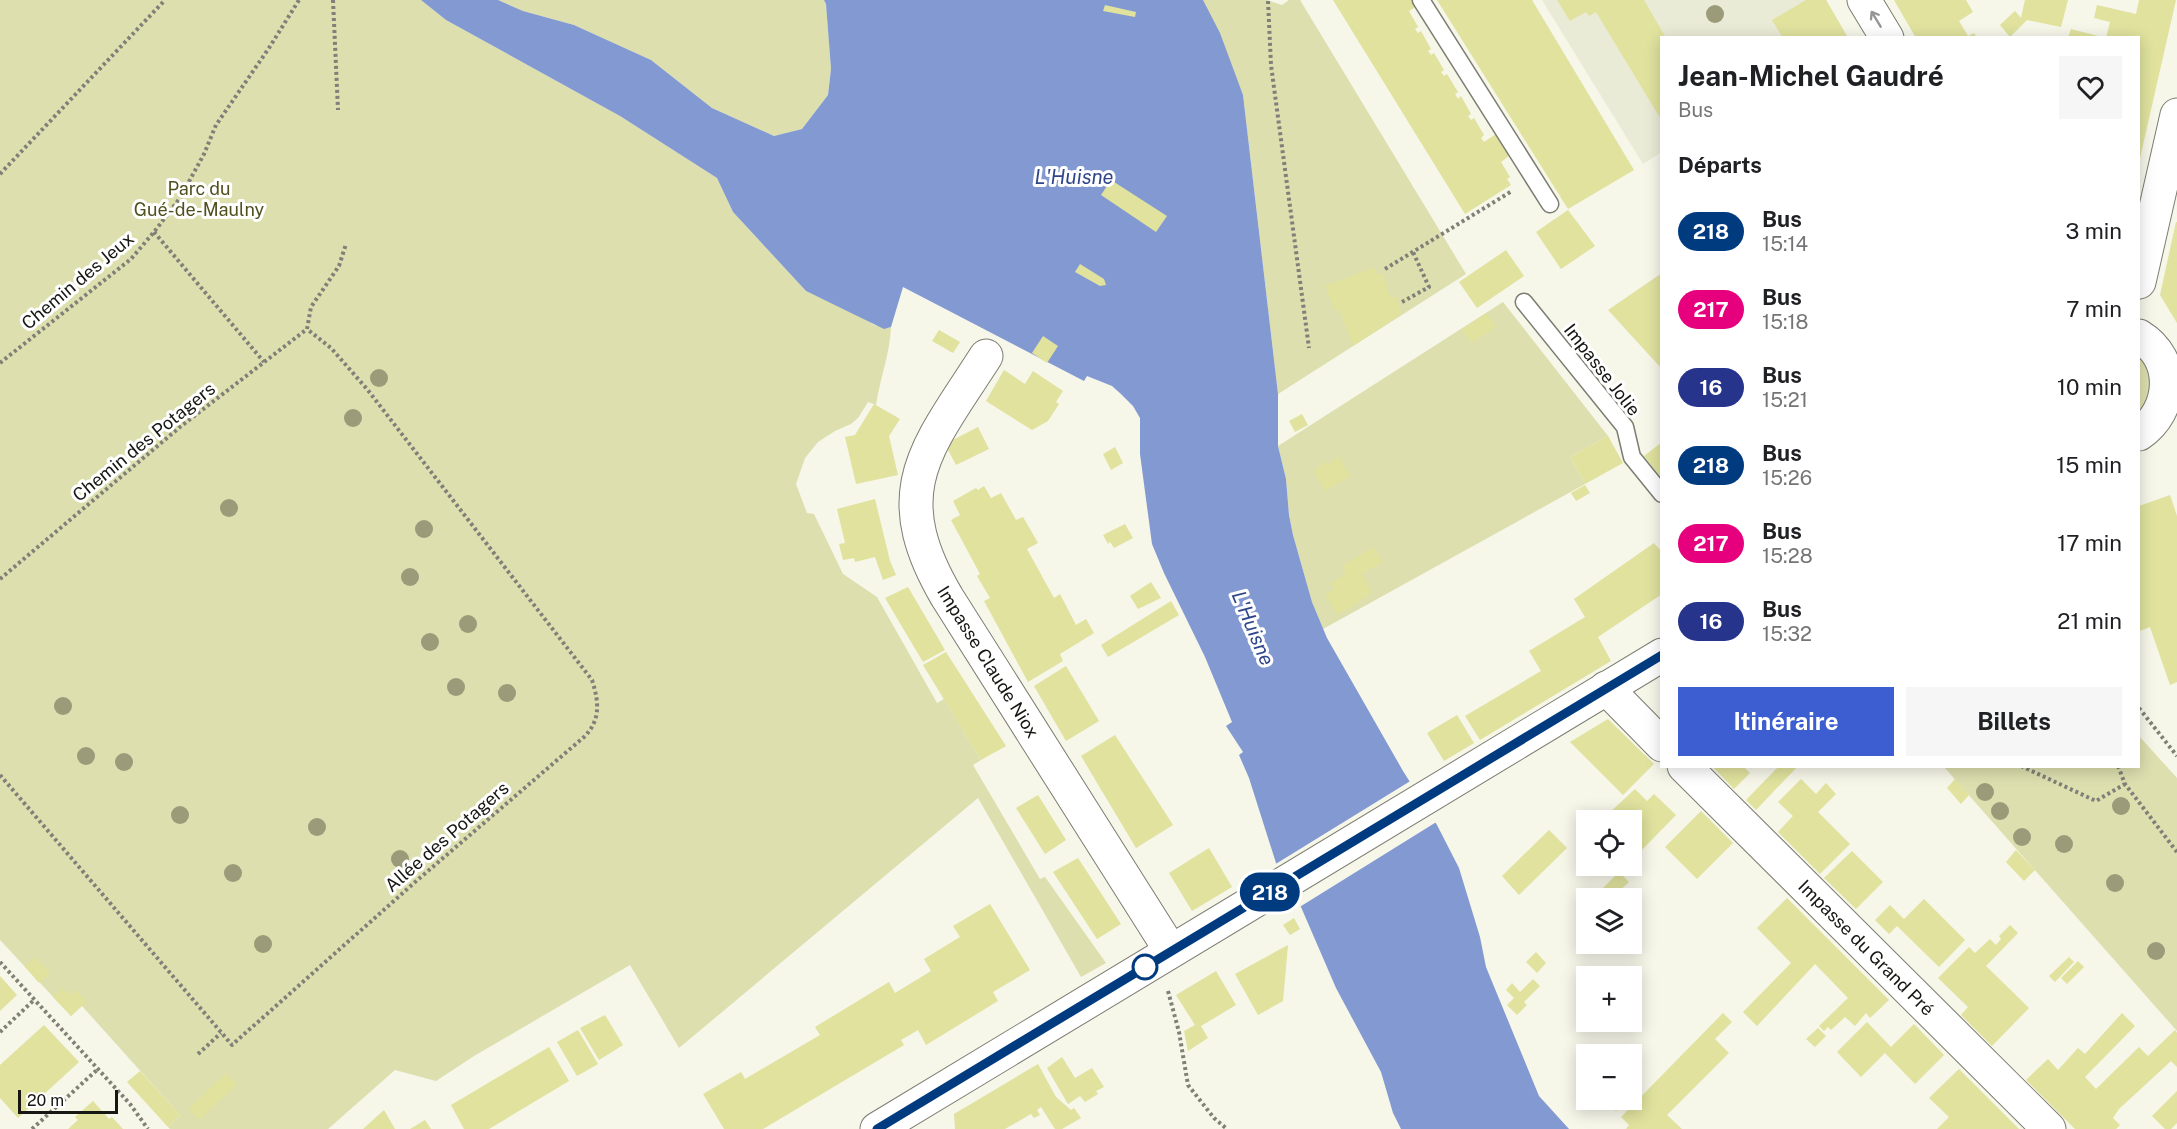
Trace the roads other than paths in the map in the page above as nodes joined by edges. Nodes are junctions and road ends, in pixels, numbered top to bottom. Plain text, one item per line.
1 (1420, 0) edge
2 (1864, 0) edge
3 (1886, 36) edge
4 (2177, 116) edge
5 (1550, 204) dead end
6 (2140, 278) edge
7 (1524, 302) dead end
8 (2140, 337) edge
9 (986, 356) dead end
10 (2170, 362) edge
11 (2140, 433) edge
12 (1660, 492) edge
13 (1660, 656) edge
14 (1606, 688) junction
15 (1660, 743) edge
16 (1686, 768) edge
17 (1172, 951) junction
18 (901, 1124) edge
19 (2049, 1129) edge

1 - 5 lane
3 -> 2 street
4 - 6 street
7 - 12 lane, Impasse Jolie
8 - 10 street
9 - 17 street, Impasse Claude Niox
10 - 11 street
13 - 14 street
14 - 15 street
14 - 17 street
16 - 19 street, Impasse du Grand Pré
17 - 18 street

